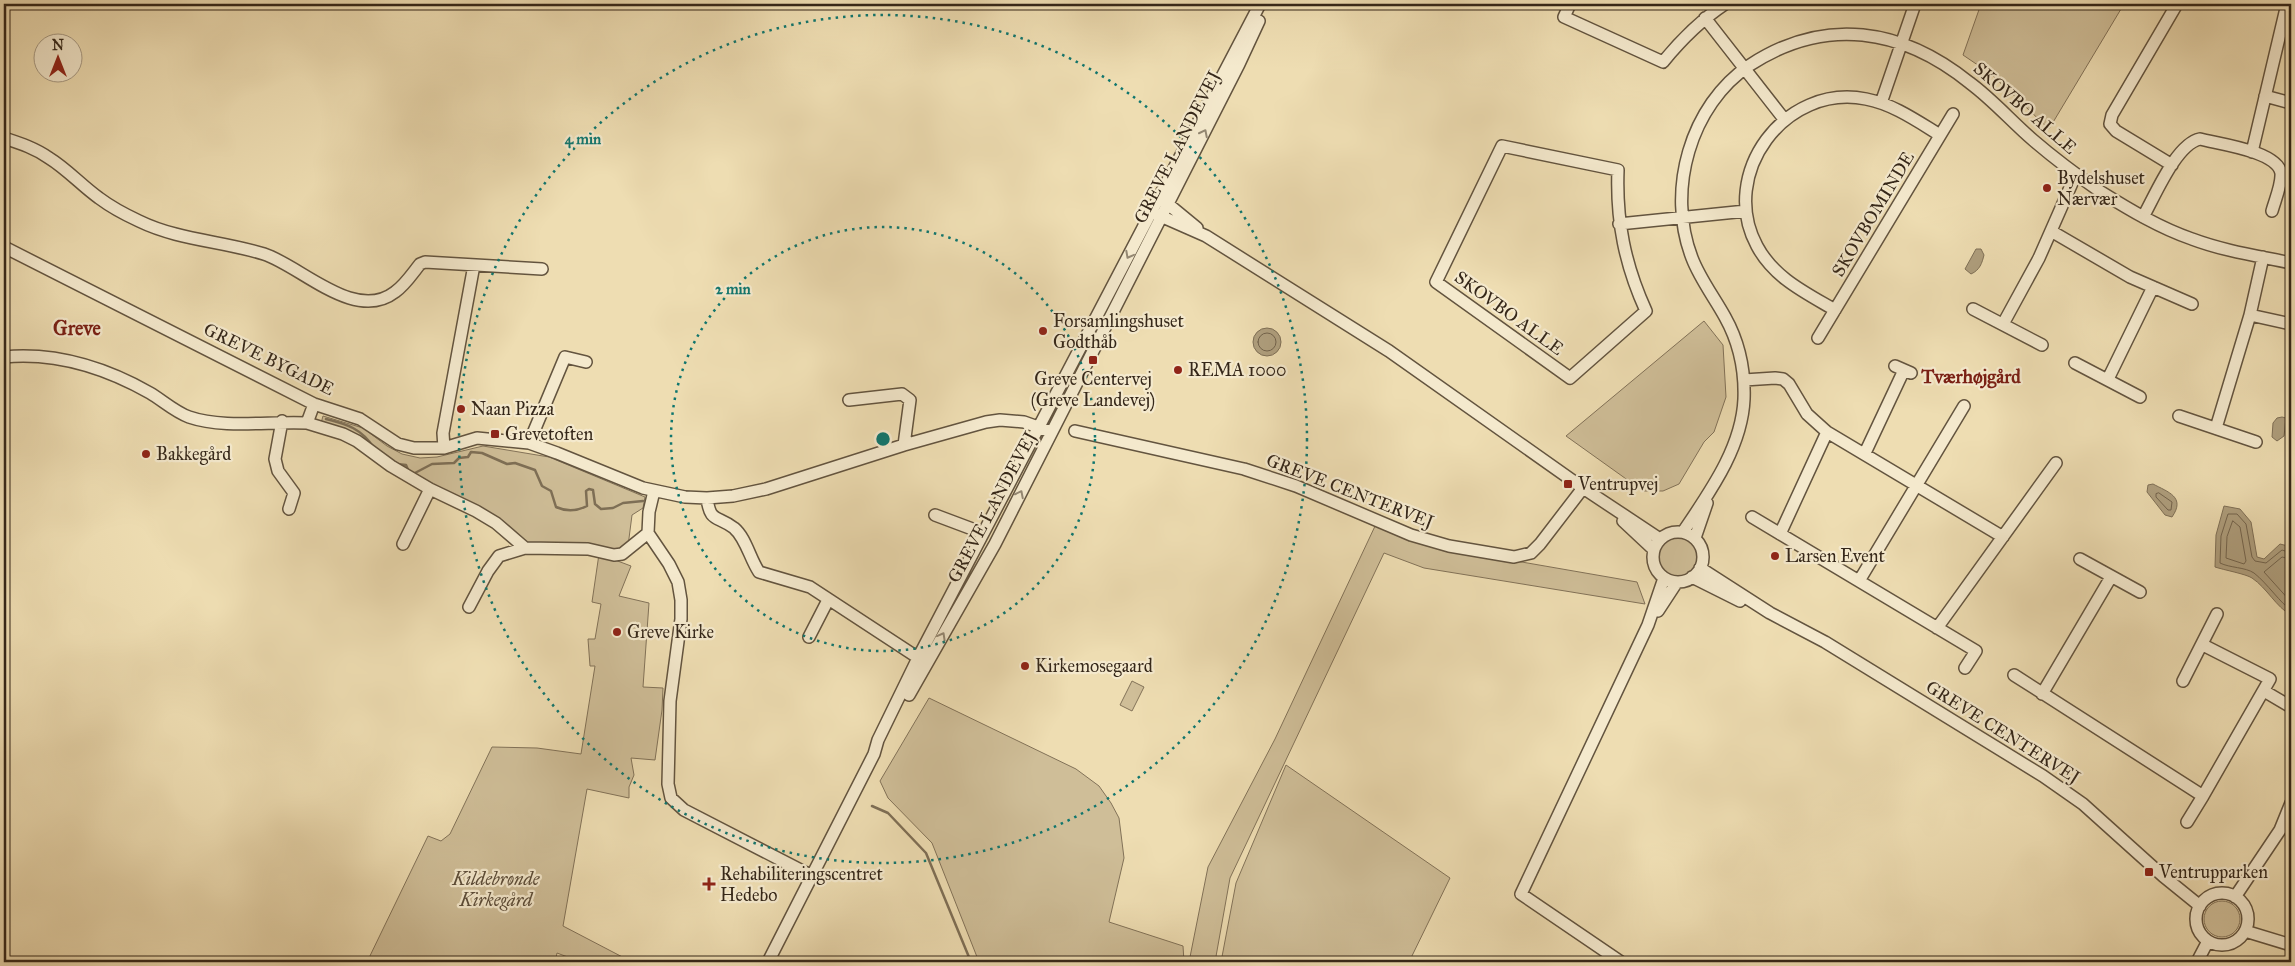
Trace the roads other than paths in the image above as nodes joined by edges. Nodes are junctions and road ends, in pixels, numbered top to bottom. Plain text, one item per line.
1 (1260, 4) edge
2 (1266, 4) edge
3 (1570, 4) edge
4 (1725, 4) edge
5 (1915, 4) edge
6 (2177, 4) edge
7 (2288, 4) edge
8 (1705, 18) junction
9 (2279, 39) junction
10 (2291, 42) edge
11 (1902, 43) junction
12 (1745, 69) junction
13 (2265, 96) junction
14 (1881, 103) junction
15 (2291, 103) edge
16 (1953, 114) dead end
17 (1784, 119) junction
18 (1940, 135) junction
19 (4, 138) edge
20 (2252, 152) junction
21 (2172, 166) junction
22 (2076, 174) junction
23 (1164, 200) junction
24 (1746, 211) junction
25 (2272, 211) dead end
26 (1157, 214) junction
27 (2143, 217) junction
28 (1682, 218) junction
29 (1619, 224) junction
30 (2051, 231) junction
31 (1206, 236) junction
32 (4, 248) edge
33 (2263, 257) junction
34 (2291, 263) edge
35 (474, 265) junction
36 (542, 269) dead end
37 (2153, 287) junction
38 (2192, 304) dead end
39 (1973, 308) dead end
40 (1835, 310) junction
41 (2250, 315) junction
42 (2003, 324) junction
43 (2291, 324) edge
44 (1818, 338) dead end
45 (2042, 345) dead end
46 (4, 357) edge
47 (586, 362) dead end
48 (2075, 363) dead end
49 (1903, 369) dead end
50 (2108, 379) junction
51 (1744, 380) junction
52 (2140, 397) dead end
53 (849, 400) dead end
54 (314, 404) junction
55 (1963, 405) dead end
56 (2179, 416) dead end
57 (282, 421) junction
58 (307, 423) junction
59 (1037, 427) junction
60 (2216, 428) junction
61 (1075, 431) dead end
62 (1052, 432) junction
63 (1827, 432) junction
64 (2256, 442) dead end
65 (529, 443) junction
66 (904, 444) junction
67 (444, 448) junction
68 (1865, 453) junction
69 (2056, 464) dead end
70 (1916, 485) junction
71 (1583, 488) junction
72 (1711, 489) junction
73 (430, 490) junction
74 (654, 491) junction
75 (708, 498) junction
76 (1600, 499) junction
77 (289, 509) dead end
78 (935, 515) dead end
79 (1752, 517) dead end
80 (1683, 532) junction
81 (648, 533) junction
82 (983, 534) junction
83 (1780, 534) junction
84 (2003, 536) junction
85 (1695, 538) junction
86 (1660, 539) junction
87 (403, 544) dead end
88 (525, 548) junction
89 (1654, 550) junction
90 (2080, 559) dead end
91 (1700, 568) junction
92 (2111, 577) junction
93 (1664, 578) junction
94 (1692, 578) junction
95 (1859, 581) junction
96 (1677, 582) junction
97 (2140, 592) dead end
98 (828, 600) junction
99 (469, 607) dead end
100 (1770, 613) junction
101 (2217, 614) dead end
102 (1648, 625) junction
103 (1937, 628) junction
104 (810, 637) dead end
105 (2203, 645) junction
106 (923, 660) junction
107 (1965, 668) dead end
108 (2014, 675) dead end
109 (2183, 681) dead end
110 (2264, 691) junction
111 (2042, 694) junction
112 (2291, 707) edge
113 (2203, 796) junction
114 (2291, 803) edge
115 (2187, 822) dead end
116 (812, 876) junction
117 (2235, 897) junction
118 (2200, 906) junction
119 (2245, 931) junction
120 (2208, 941) junction
121 (2291, 945) edge
122 (768, 962) edge
123 (1621, 962) edge
124 (2197, 962) edge

1 - 23 street, GREVE LANDEVEJ
23 -> 2 street, GREVE LANDEVEJ
3 - 8 street
4 - 8 street
5 - 11 street
6 - 21 street
7 - 9 street
8 - 12 street
9 - 10 street
9 - 13 street
11 - 12 street, SKOVBO ALLE
11 - 14 street
11 - 22 street, SKOVBO ALLE
12 - 17 street
12 - 28 street, SKOVBO ALLE
13 - 15 street
13 - 20 street
14 - 17 street
14 - 18 street
16 - 18 street, SKOVBOMINDE
17 - 24 street
18 - 40 street, SKOVBOMINDE
19 - 35 street
20 - 21 street
20 - 25 street
21 - 27 street
22 - 27 street, SKOVBO ALLE
22 - 30 street
23 - 26 street, GREVE LANDEVEJ
23 - 31 street
24 - 28 street
24 - 40 street
26 - 31 street
26 -> 59 street, GREVE LANDEVEJ
26 - 62 street, GREVE LANDEVEJ
27 - 33 street, SKOVBO ALLE
28 - 29 street
28 - 51 street, SKOVBO ALLE
29 - 29 street, SKOVBO ALLE
30 - 37 street
30 - 42 street
31 - 71 street
32 - 54 street, GREVE BYGADE
33 - 34 street, SKOVBO ALLE
33 - 41 street
35 - 36 street
35 - 67 street
37 - 38 street
37 - 50 street
39 - 42 street
40 - 44 street, SKOVBOMINDE
41 - 43 street
41 - 60 street
42 - 45 street
46 - 57 street
47 - 65 street
48 - 50 street
49 - 68 street
50 - 52 street
51 - 63 street
51 - 72 street, SKOVBO ALLE
53 - 66 street
54 - 58 street
54 - 67 street, GREVE BYGADE
55 - 70 street
56 - 60 street
57 - 58 street
57 - 77 street
58 - 73 street
59 - 62 street, GREVE BYGADE
59 - 66 street, GREVE BYGADE
59 - 82 street, GREVE LANDEVEJ
60 - 64 street
61 - 71 street, GREVE CENTERVEJ
106 -> 62 street, GREVE LANDEVEJ
63 - 68 street
63 - 83 street
65 - 67 street, GREVE BYGADE
65 - 74 street, GREVE BYGADE
66 - 75 street, GREVE BYGADE
68 - 70 street
69 - 84 street
70 - 84 street
70 - 95 street
71 - 76 street
72 - 80 street, SKOVBO ALLE
72 - 85 street, SKOVBO ALLE
73 - 87 street
73 - 88 street
74 - 75 street, GREVE BYGADE
74 - 81 street
75 - 98 street
76 - 86 street
76 - 89 street
78 - 82 street, GREVE LANDEVEJ
79 - 83 street
80 - 85 street
80 - 86 street
81 - 88 street
81 - 116 street
82 - 106 street, GREVE LANDEVEJ
83 - 95 street
84 - 103 street
85 - 91 street
86 - 89 street
88 - 99 street
89 - 93 street
90 - 92 street
91 - 94 street
91 - 100 street, GREVE CENTERVEJ
92 - 97 street
92 - 111 street
93 - 96 street
93 - 102 street
94 - 96 street
94 - 100 street, GREVE CENTERVEJ
95 - 103 street
96 - 102 street
98 - 104 street
98 - 106 street
100 - 118 street, GREVE CENTERVEJ
101 - 105 street
102 - 123 street
103 - 107 street
105 - 109 street
105 - 110 street
106 - 116 street, GREVE LANDEVEJ
108 - 111 street
110 - 112 street
110 - 113 street
111 - 113 street
113 - 115 street
114 - 117 street
116 - 122 street, GREVE LANDEVEJ
117 - 118 street
117 - 119 street
118 - 120 street
119 - 120 street
119 - 121 street
120 - 124 street

